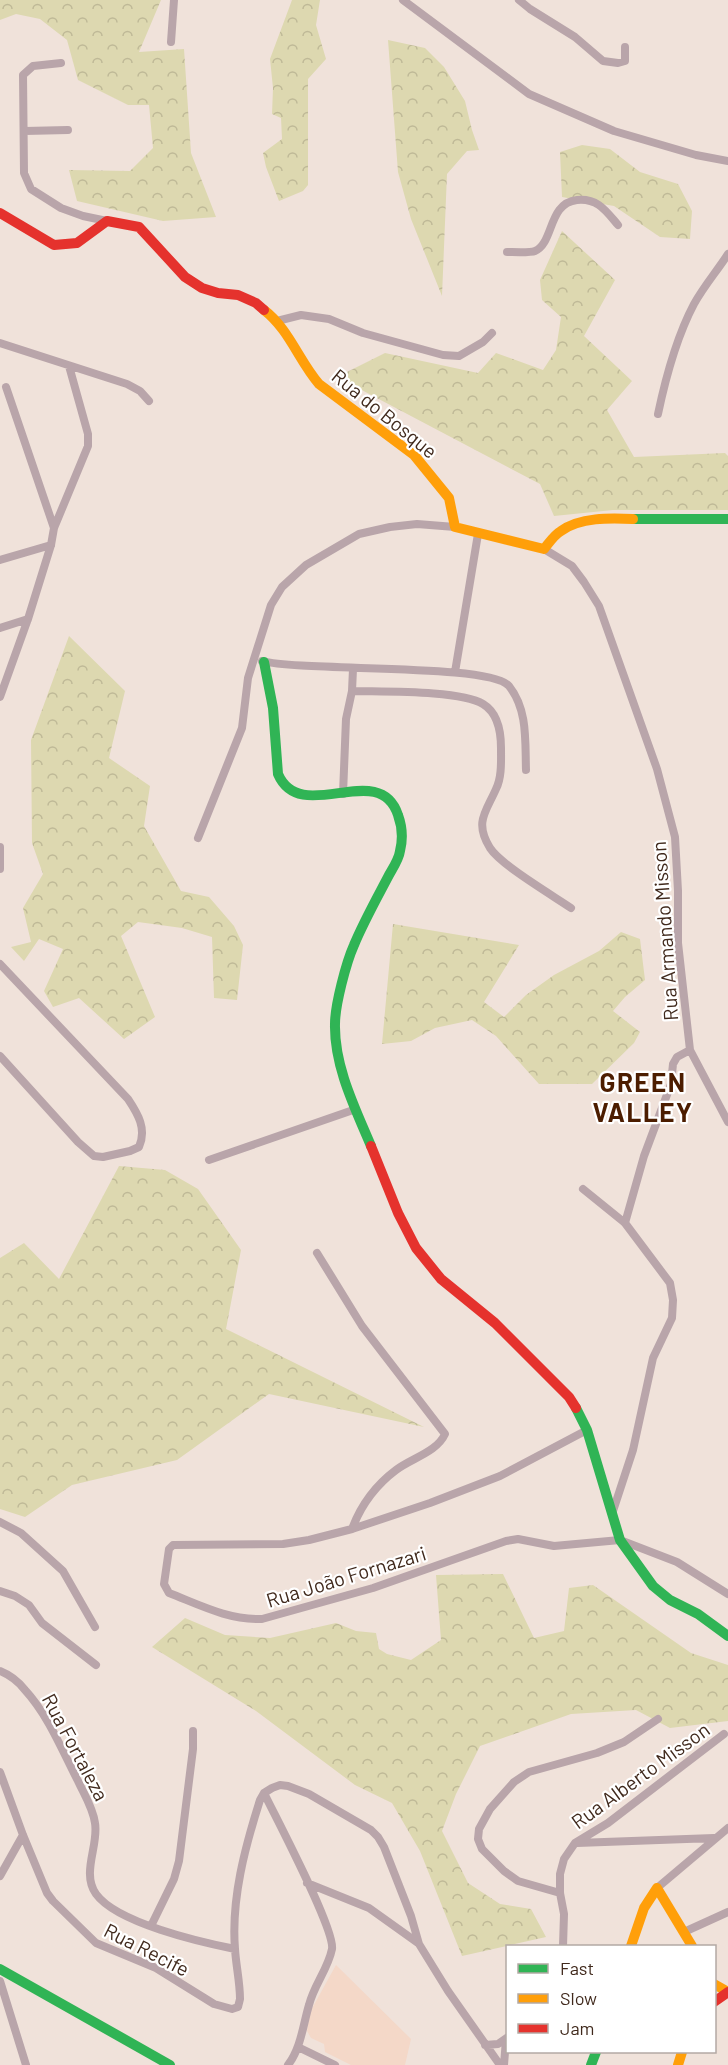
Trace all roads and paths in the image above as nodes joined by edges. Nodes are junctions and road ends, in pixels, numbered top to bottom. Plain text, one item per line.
1 (174, 0) edge
2 (403, 0) edge
3 (519, 0) edge
4 (171, 42) dead end
5 (625, 47) dead end
6 (61, 63) dead end
7 (68, 130) dead end
8 (25, 131) junction
9 (728, 161) edge
10 (0, 213) edge
11 (107, 221) junction
12 (618, 225) dead end
13 (507, 252) dead end
14 (728, 254) edge
15 (277, 321) junction
16 (492, 333) dead end
17 (0, 343) edge
18 (69, 366) junction
19 (6, 387) dead end
20 (149, 401) dead end
21 (658, 414) dead end
22 (728, 519) edge
23 (455, 527) junction
24 (54, 528) junction
25 (478, 534) junction
26 (51, 545) junction
27 (544, 549) junction
28 (0, 560) edge
29 (28, 619) junction
30 (0, 628) edge
31 (260, 660) junction
32 (353, 669) junction
33 (455, 672) junction
34 (352, 691) junction
35 (0, 697) edge
36 (526, 770) dead end
37 (344, 794) junction
38 (198, 838) dead end
39 (0, 847) edge
40 (0, 870) edge
41 (571, 908) dead end
42 (0, 964) edge
43 (690, 1050) junction
44 (0, 1056) edge
45 (356, 1109) junction
46 (728, 1122) edge
47 (208, 1160) dead end
48 (583, 1189) dead end
49 (625, 1223) junction
50 (317, 1252) dead end
51 (587, 1430) junction
52 (612, 1514) junction
53 (0, 1522) edge
54 (352, 1529) junction
55 (621, 1540) junction
56 (0, 1591) edge
57 (728, 1594) edge
58 (95, 1627) dead end
59 (728, 1636) edge
60 (96, 1665) dead end
61 (0, 1671) edge
62 (658, 1719) dead end
63 (194, 1731) dead end
64 (724, 1734) dead end
65 (0, 1772) edge
66 (264, 1793) junction
67 (728, 1828) edge
68 (23, 1835) junction
69 (714, 1838) junction
70 (575, 1843) junction
71 (0, 1876) edge
72 (308, 1883) junction
73 (657, 1887) junction
74 (560, 1893) junction
75 (728, 1912) edge
76 (151, 1926) junction
77 (684, 1932) junction
78 (419, 1944) junction
79 (563, 1945) edge
80 (632, 1945) edge
81 (691, 1945) edge
82 (235, 1949) junction
83 (0, 1969) edge
84 (0, 1981) edge
85 (506, 2039) edge
86 (506, 2043) edge
87 (485, 2045) junction
88 (298, 2047) junction
89 (26, 2065) edge
90 (170, 2065) edge
91 (288, 2065) edge
92 (335, 2065) edge
93 (502, 2065) edge

1 - 4 street
2 - 9 street
3 - 5 street
6 - 8 street
7 - 8 street
8 - 11 street
10 - 11 street
11 - 15 street, Rua do Bosque
12 - 13 street
14 - 21 street
15 - 16 street
15 - 23 street, Rua do Bosque
17 - 18 street
18 - 20 street
18 - 24 street
19 - 24 street
22 - 27 street
23 - 25 street
23 - 31 street
24 - 26 street
25 - 27 street
25 - 33 street
26 - 28 street
26 - 29 street
27 - 43 street, Rua Armando Misson
29 - 30 street
29 - 35 street
31 - 32 street
31 - 37 street
31 - 38 street
32 - 33 street
32 - 34 street
33 - 36 street
34 - 37 street
34 - 41 street
37 - 45 street
39 - 40 street
42 - 44 street
43 - 46 street
43 - 49 street
45 - 47 street
45 - 51 street
48 - 49 street
49 - 52 street
50 - 54 street
51 - 52 street
51 - 54 street, Rua João Fornazari
52 - 55 street
53 - 58 street
54 - 55 street, Rua João Fornazari
55 - 57 street
55 - 59 street
56 - 60 street
61 - 76 street, Rua Fortaleza
62 - 74 street
63 - 76 street
64 - 70 street, Rua Alberto Misson
65 - 68 street, Rua Recife
66 - 72 street
66 - 78 street
66 - 82 street
67 - 69 street
68 - 71 street
68 - 82 street, Rua Recife
69 - 70 street
69 - 73 street
70 - 74 street, Rua Alberto Misson
72 - 78 street
72 - 88 street
73 - 77 street
73 - 80 street
74 - 79 street, Rua Alberto Misson
75 - 77 street
76 - 82 street, Rua Fortaleza
77 - 81 street
78 - 87 street
83 - 90 street
84 - 89 street
85 - 87 street
86 - 93 street
87 - 93 street
88 - 91 street
88 - 92 street

